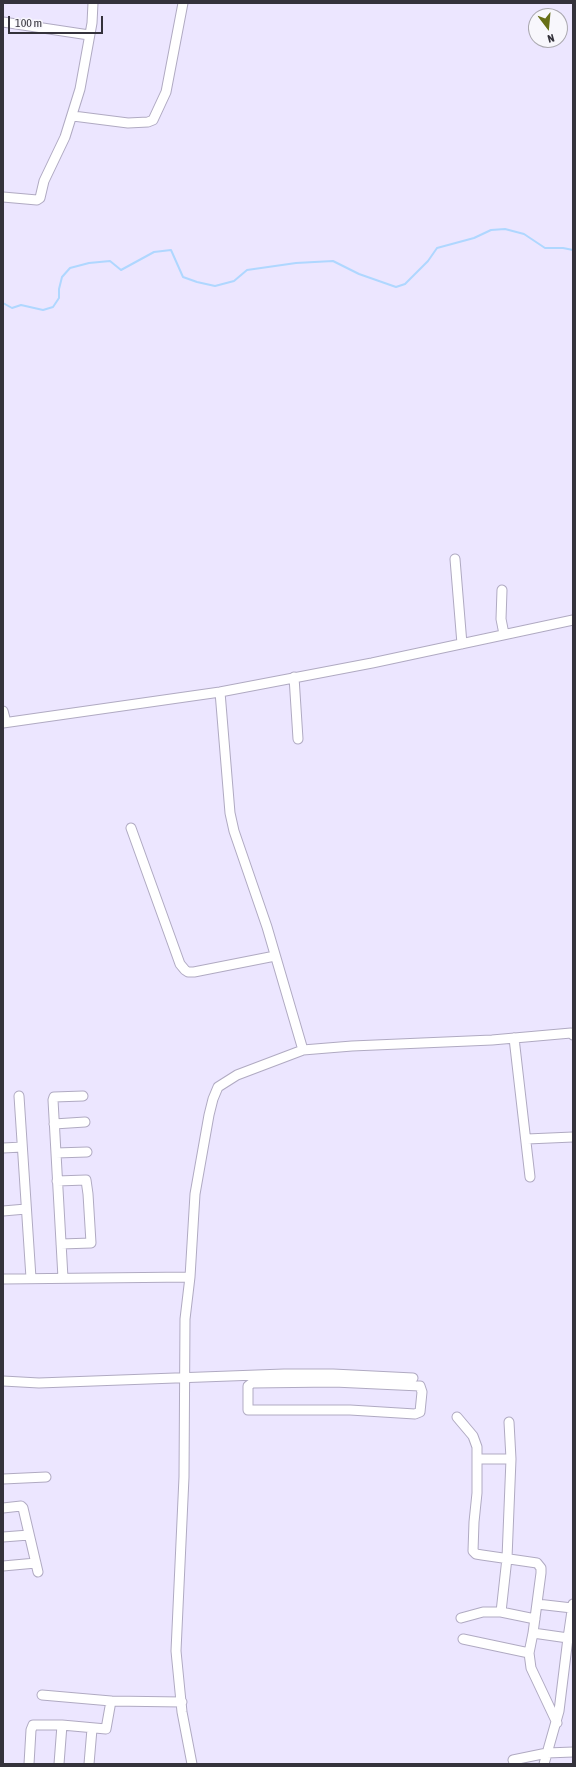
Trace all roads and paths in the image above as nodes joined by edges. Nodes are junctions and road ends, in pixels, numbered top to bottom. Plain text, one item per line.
1 (93, 3) edge
2 (183, 3) edge
3 (3, 22) edge
4 (89, 35) junction
5 (72, 116) junction
6 (3, 197) edge
7 (455, 559) dead end
8 (502, 590) dead end
9 (573, 620) edge
10 (504, 634) junction
11 (462, 644) junction
12 (294, 677) junction
13 (220, 692) junction
14 (3, 711) edge
15 (4, 722) edge
16 (298, 739) dead end
17 (131, 828) dead end
18 (275, 956) junction
19 (573, 1035) edge
20 (514, 1038) junction
21 (303, 1050) junction
22 (19, 1096) dead end
23 (83, 1096) dead end
24 (85, 1122) dead end
25 (54, 1124) junction
26 (573, 1137) edge
27 (527, 1139) junction
28 (22, 1147) junction
29 (3, 1148) edge
30 (86, 1152) dead end
31 (56, 1154) junction
32 (530, 1177) dead end
33 (58, 1181) junction
34 (26, 1209) junction
35 (3, 1210) edge
36 (61, 1244) junction
37 (93, 1273) dead end
38 (63, 1276) junction
39 (190, 1277) junction
40 (31, 1278) junction
41 (3, 1279) edge
42 (185, 1377) junction
43 (333, 1378) junction
44 (413, 1378) dead end
45 (3, 1381) edge
46 (457, 1417) dead end
47 (509, 1422) dead end
48 (478, 1458) junction
49 (511, 1459) junction
50 (46, 1477) dead end
51 (3, 1479) edge
52 (3, 1508) edge
53 (29, 1535) junction
54 (3, 1537) edge
55 (507, 1558) junction
56 (3, 1566) edge
57 (537, 1604) junction
58 (573, 1606) edge
59 (501, 1612) junction
60 (461, 1618) dead end
61 (535, 1619) junction
62 (533, 1632) junction
63 (568, 1638) junction
64 (463, 1639) dead end
65 (529, 1653) junction
66 (569, 1654) edge
67 (42, 1695) dead end
68 (111, 1701) junction
69 (182, 1702) junction
70 (557, 1723) junction
71 (62, 1725) junction
72 (92, 1729) junction
73 (573, 1752) edge
74 (547, 1753) junction
75 (513, 1760) dead end
76 (29, 1764) edge
77 (59, 1764) edge
78 (89, 1764) edge
79 (192, 1764) edge
80 (544, 1764) edge

1 - 4 street
2 - 5 street
3 - 4 street
4 - 5 street
5 - 6 street
7 - 11 street
8 - 10 street
9 - 10 street
10 - 11 street
11 - 12 street
12 - 13 street
12 - 16 street
13 - 15 street
13 - 18 street
14 - 15 street
17 - 18 street
18 - 21 street
19 - 20 street
20 - 21 street
20 - 27 street
21 - 39 street
22 - 28 street
23 - 25 street
24 - 25 street
25 - 31 street
26 - 27 street
27 - 32 street
28 - 29 street
28 - 34 street
30 - 31 street
31 - 33 street
33 - 36 street
33 - 36 street
34 - 35 street
34 - 40 street
36 - 38 street
37 - 38 street
38 - 39 street
38 - 40 street
39 - 42 street
40 - 41 street
42 - 43 street
42 - 45 street
42 - 69 street
43 - 43 street
43 - 44 street
46 - 48 street
47 - 49 street
48 - 49 street
48 - 55 street
49 - 55 street
50 - 51 street
52 - 53 street
53 - 54 street
53 - 56 street
55 - 57 street
55 - 59 street
57 - 58 street
57 - 61 street
58 - 63 street
59 - 60 street
59 - 61 street
61 - 62 street
62 - 63 street
62 - 65 street
63 - 66 street
64 - 65 street
65 - 70 street
66 - 70 street
67 - 68 street
68 - 69 street
68 - 72 street
69 - 79 street
70 - 74 street
71 - 72 street
71 - 76 street
71 - 77 street
72 - 78 street
73 - 74 street
74 - 75 street
74 - 80 street

